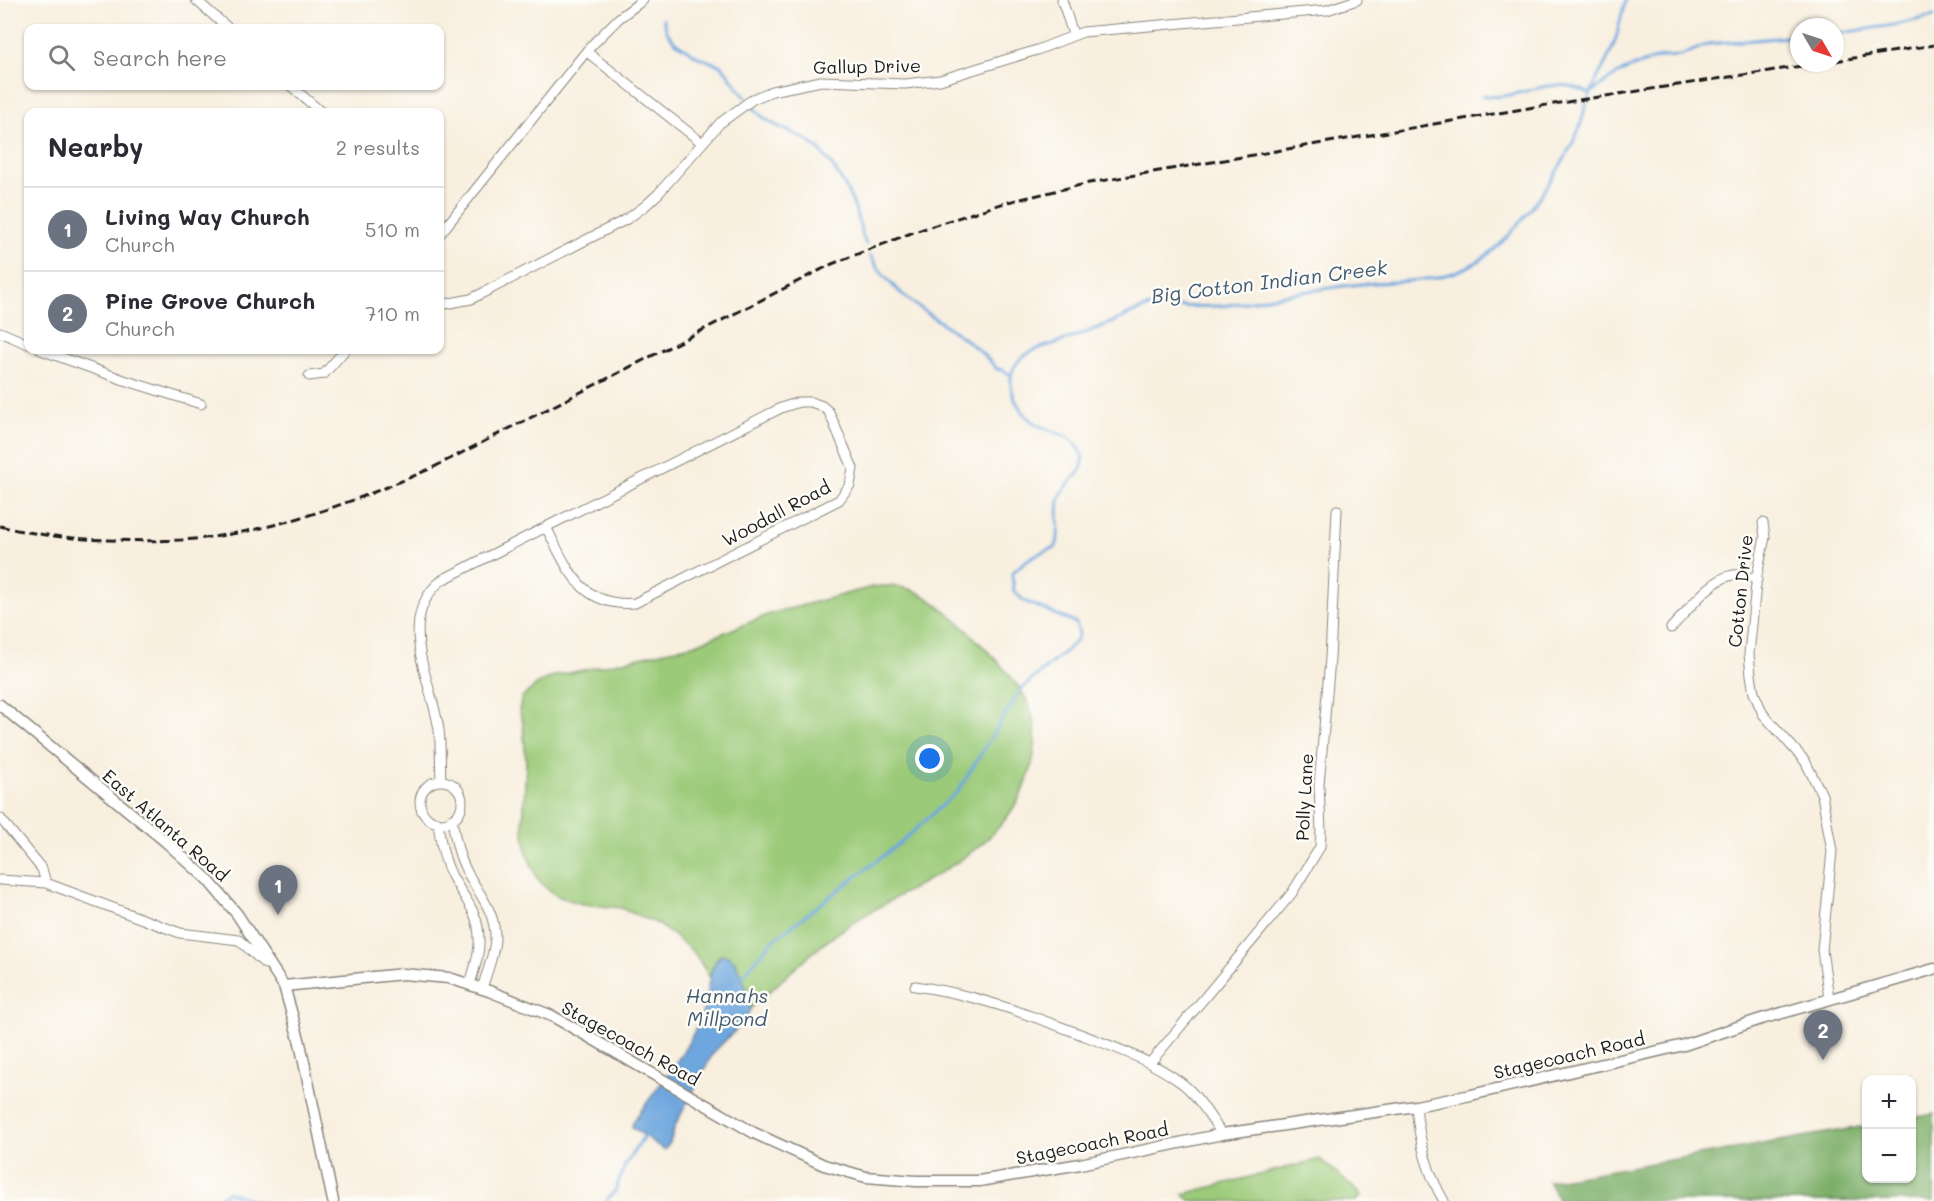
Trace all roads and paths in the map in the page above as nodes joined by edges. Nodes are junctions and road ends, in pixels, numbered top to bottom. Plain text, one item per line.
1 (196, 0) edge
2 (643, 0) edge
3 (1062, 0) edge
4 (1357, 0) edge
5 (223, 24) edge
6 (1073, 34) junction
7 (587, 52) junction
8 (296, 90) edge
9 (316, 108) edge
10 (701, 142) junction
11 (444, 229) edge
12 (444, 304) edge
13 (0, 332) edge
14 (24, 342) edge
15 (52, 354) edge
16 (342, 354) edge
17 (309, 376) dead end
18 (201, 404) dead end
19 (1337, 510) dead end
20 (1763, 523) dead end
21 (546, 527) junction
22 (1757, 580) junction
23 (1671, 628) dead end
24 (0, 705) edge
25 (441, 781) junction
26 (0, 819) edge
27 (452, 819) junction
28 (438, 822) junction
29 (0, 880) edge
30 (46, 883) junction
31 (1934, 969) edge
32 (470, 984) junction
33 (284, 986) junction
34 (915, 986) dead end
35 (482, 988) junction
36 (1829, 999) junction
37 (1150, 1063) junction
38 (1416, 1106) junction
39 (1222, 1134) junction
40 (333, 1201) edge
41 (1444, 1201) edge

1 - 5 street
2 - 7 street
3 - 6 street
4 - 6 street, Gallup Drive
6 - 10 street, Gallup Drive
7 - 10 street
7 - 11 street
8 - 9 street
10 - 12 street, Gallup Drive
13 - 14 street
15 - 18 street
16 - 17 street
19 - 37 street, Polly Lane
20 - 22 street, Cotton Drive
21 - 21 street, Woodall Road
21 - 25 street, Woodall Road
22 - 23 street
22 - 36 street, Cotton Drive
24 - 33 street, East Atlanta Road
25 - 27 street
25 - 28 street
26 - 30 street
27 - 28 street
27 - 35 street
28 - 32 street
29 - 30 street
30 - 33 street
31 - 36 street, Stagecoach Road
32 - 33 street, Stagecoach Road
32 - 35 street, Stagecoach Road
33 - 40 street, East Atlanta Road
34 - 37 street
35 - 39 street, Stagecoach Road
36 - 38 street, Stagecoach Road
37 - 39 street
38 - 39 street, Stagecoach Road
38 - 41 street

